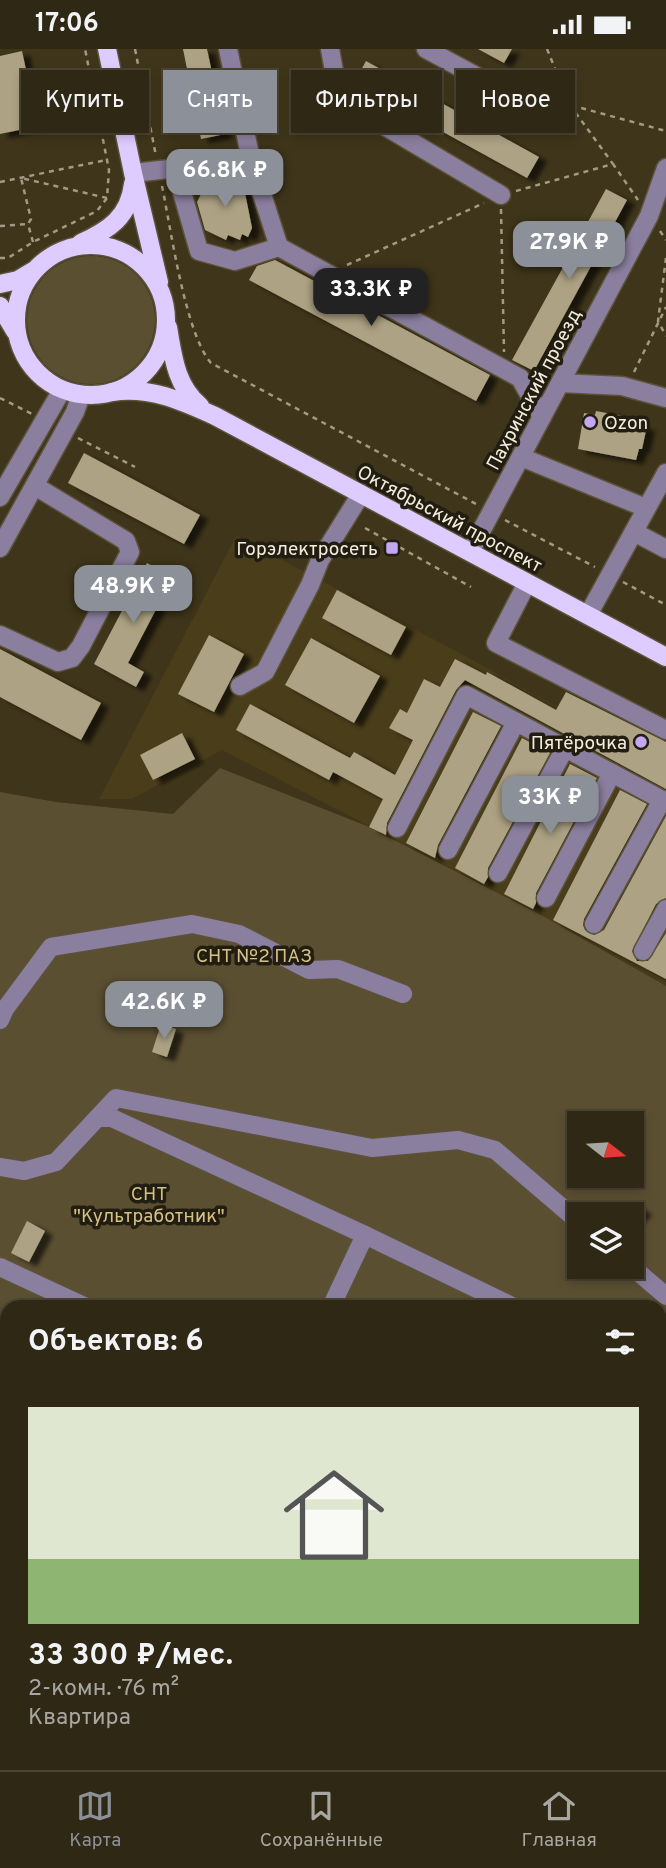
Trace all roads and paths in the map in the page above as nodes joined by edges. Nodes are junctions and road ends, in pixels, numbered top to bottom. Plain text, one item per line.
1 (85, 49) edge
2 (107, 49) edge
3 (135, 49) edge
4 (228, 49) edge
5 (330, 49) edge
6 (426, 49) edge
7 (547, 49) edge
8 (465, 70) edge
9 (556, 70) edge
10 (575, 106) edge
11 (575, 112) edge
12 (666, 131) edge
13 (107, 159) junction
14 (251, 160) junction
15 (612, 164) dead end
16 (666, 168) edge
17 (167, 169) junction
18 (132, 173) junction
19 (20, 178) junction
20 (0, 182) edge
21 (501, 195) joint
22 (107, 198) junction
23 (28, 225) junction
24 (0, 226) edge
25 (33, 242) junction
26 (279, 247) junction
27 (69, 248) junction
28 (0, 258) edge
29 (666, 258) edge
30 (43, 262) junction
31 (0, 284) edge
32 (0, 306) edge
33 (164, 306) junction
34 (666, 307) edge
35 (658, 321) junction
36 (666, 336) edge
37 (18, 341) junction
38 (505, 369) junction
39 (634, 372) dead end
40 (560, 383) junction
41 (62, 390) junction
42 (112, 392) junction
43 (81, 395) junction
44 (666, 398) edge
45 (215, 416) junction
46 (542, 417) junction
47 (521, 457) junction
48 (666, 473) edge
49 (5, 478) edge
50 (35, 486) junction
51 (361, 494) junction
52 (0, 497) edge
53 (646, 508) junction
54 (491, 512) junction
55 (365, 528) dead end
56 (634, 532) junction
57 (0, 548) edge
58 (666, 549) edge
59 (470, 552) junction
60 (610, 575) junction
61 (527, 583) junction
62 (471, 587) dead end
63 (666, 605) edge
64 (588, 615) junction
65 (0, 635) edge
66 (666, 657) edge
67 (240, 686) dead end
68 (516, 722) junction
69 (666, 730) edge
70 (565, 748) junction
71 (612, 773) junction
72 (664, 801) edge
73 (397, 828) dead end
74 (448, 849) dead end
75 (498, 873) dead end
76 (546, 898) dead end
77 (666, 908) edge
78 (594, 924) dead end
79 (643, 951) dead end
80 (403, 994) dead end
81 (0, 1020) edge
82 (97, 1118) junction
83 (0, 1167) edge
84 (567, 1212) edge
85 (365, 1235) junction
86 (0, 1267) edge
87 (644, 1277) edge
88 (666, 1296) edge
89 (71, 1300) edge
90 (334, 1300) edge
91 (500, 1300) edge

1 - 13 path
2 - 18 main road, Октябрьский проспект
3 - 17 path
4 - 14 street
5 - 21 street
6 - 8 street
7 - 9 path
10 - 12 path
11 - 15 path
13 - 19 path
13 - 22 path
14 - 17 street
14 - 26 street
16 - 40 street, Пахринский проезд
17 - 18 street
17 - 26 street
17 - 54 path
18 - 27 main road
18 - 33 main road, Октябрьский проспект
19 - 20 path
19 - 22 path
19 - 23 path
21 - 38 path
22 - 25 path
23 - 24 path
23 - 25 path
25 - 28 path
26 - 38 street
27 - 30 main road
27 - 33 main road
29 - 35 path
30 - 31 main road
30 - 37 main road
32 - 37 main road
33 - 42 main road
33 - 45 main road, Октябрьский проспект
34 - 35 path
35 - 36 path
35 - 39 path
37 - 41 main road
38 - 46 street
40 - 44 street
40 - 46 street, Пахринский проезд
41 - 43 main road
41 - 49 street
42 - 43 main road
42 - 45 main road, Октябрьский проспект
43 - 50 street
45 - 51 main road, Октябрьский проспект
46 - 47 street, Пахринский проезд
47 - 53 street
47 - 54 street, Пахринский проезд
48 - 53 street
49 - 52 street
50 - 57 street
50 - 65 street
51 - 59 main road, Октябрьский проспект
51 - 67 street
53 - 56 street
54 - 59 street, Пахринский проезд
54 - 60 path
55 - 62 path
56 - 58 street
56 - 60 street
59 - 61 main road, Октябрьский проспект
60 - 63 path
60 - 64 street
61 - 64 main road, Октябрьский проспект
61 - 69 street
64 - 66 main road, Октябрьский проспект
68 - 70 street
68 - 73 street
68 - 74 street
70 - 71 street
70 - 75 street
71 - 72 street
71 - 76 street
72 - 78 street
77 - 79 street
80 - 81 street
82 - 83 street
82 - 84 street
82 - 85 street
85 - 90 street
85 - 91 street
86 - 89 street
87 - 88 street

